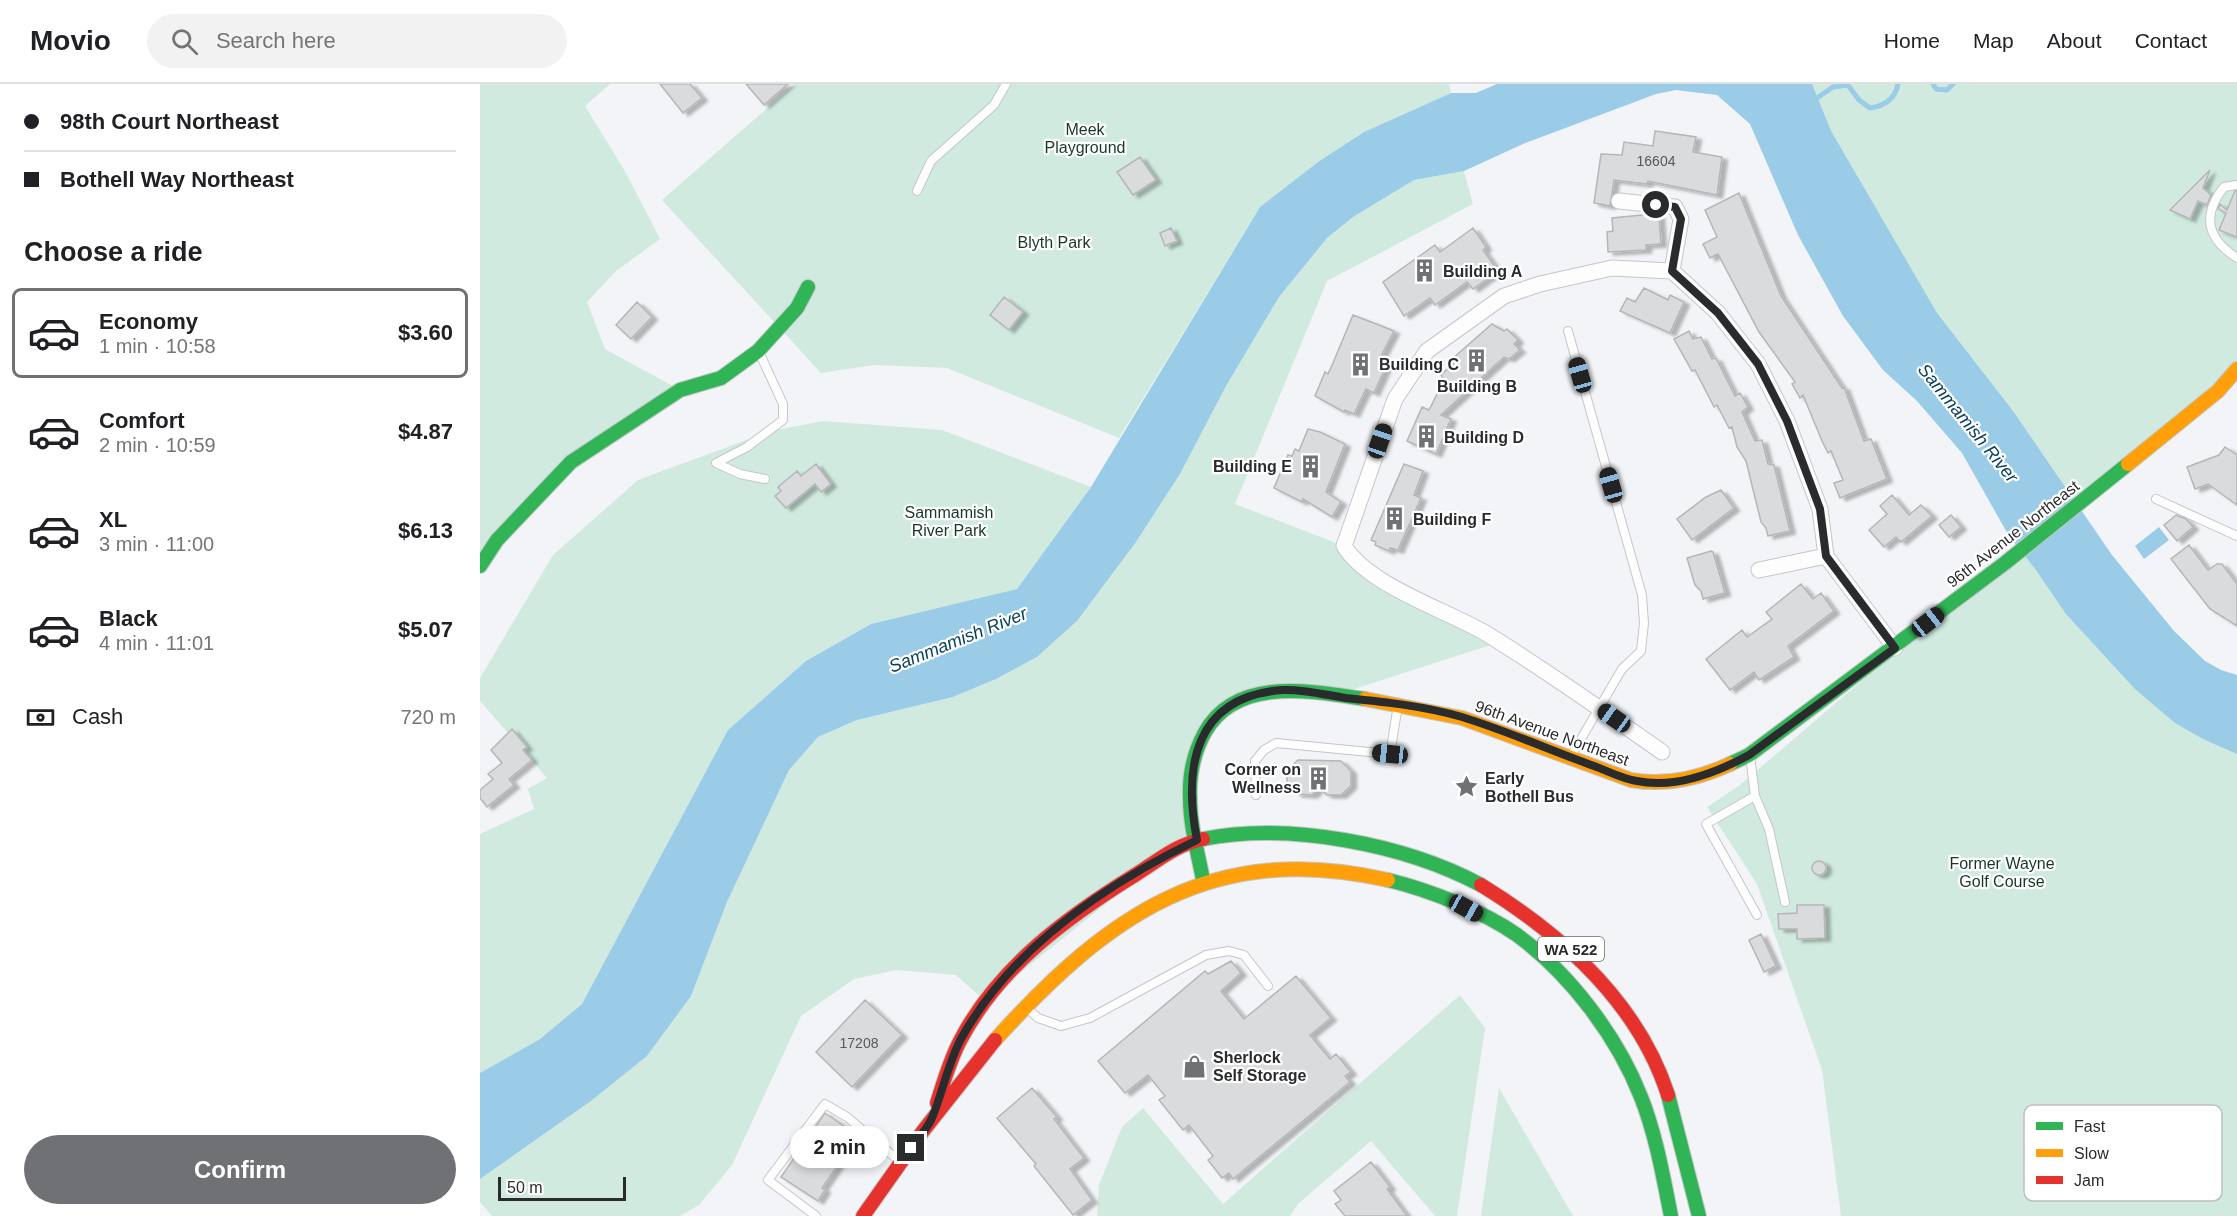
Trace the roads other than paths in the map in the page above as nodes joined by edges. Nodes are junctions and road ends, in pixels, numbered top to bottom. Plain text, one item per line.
1 (1006, 84) edge
2 (2237, 185) edge
3 (917, 191) dead end
4 (1619, 201) dead end
5 (2237, 258) edge
6 (1672, 271) junction
7 (808, 287) dead end
8 (1568, 331) dead end
9 (758, 351) junction
10 (2237, 369) edge
11 (765, 479) dead end
12 (2156, 499) dead end
13 (2237, 536) edge
14 (1826, 556) junction
15 (480, 566) edge
16 (1758, 570) dead end
17 (1895, 648) junction
18 (1398, 704) junction
19 (1598, 707) junction
20 (1662, 752) dead end
21 (1749, 755) junction
22 (1570, 757) junction
23 (1256, 795) dead end
24 (1755, 796) junction
25 (1197, 840) junction
26 (1203, 880) junction
27 (1785, 902) dead end
28 (1757, 915) dead end
29 (1268, 986) dead end
30 (1027, 1008) junction
31 (931, 1120) junction
32 (902, 1162) junction
33 (816, 1216) edge
34 (863, 1216) edge
35 (1671, 1216) edge
36 (1699, 1216) edge

1 - 3 lane
2 - 5 lane
4 - 6 street
6 - 14 street
6 - 19 street
7 - 9 main road
8 - 19 lane
9 - 11 lane
9 - 15 main road
10 - 17 main road, 96th Avenue Northeast
12 - 13 lane
14 - 16 street
14 - 17 street
17 - 21 main road, 96th Avenue Northeast
18 - 22 main road, 96th Avenue Northeast
18 - 23 lane
18 - 25 main road, 96th Avenue Northeast
19 - 20 street
19 - 22 lane
21 - 22 main road, 96th Avenue Northeast
21 - 24 lane
24 - 27 lane
24 - 28 lane
25 - 26 main road, 96th Avenue Northeast
25 - 31 main road, WA 522
25 - 36 main road, WA 522
26 - 30 main road, WA 522
26 - 35 main road, WA 522
29 - 30 lane
30 - 31 main road, WA 522
31 - 32 main road, WA 522
32 - 33 lane
32 - 34 main road, WA 522

